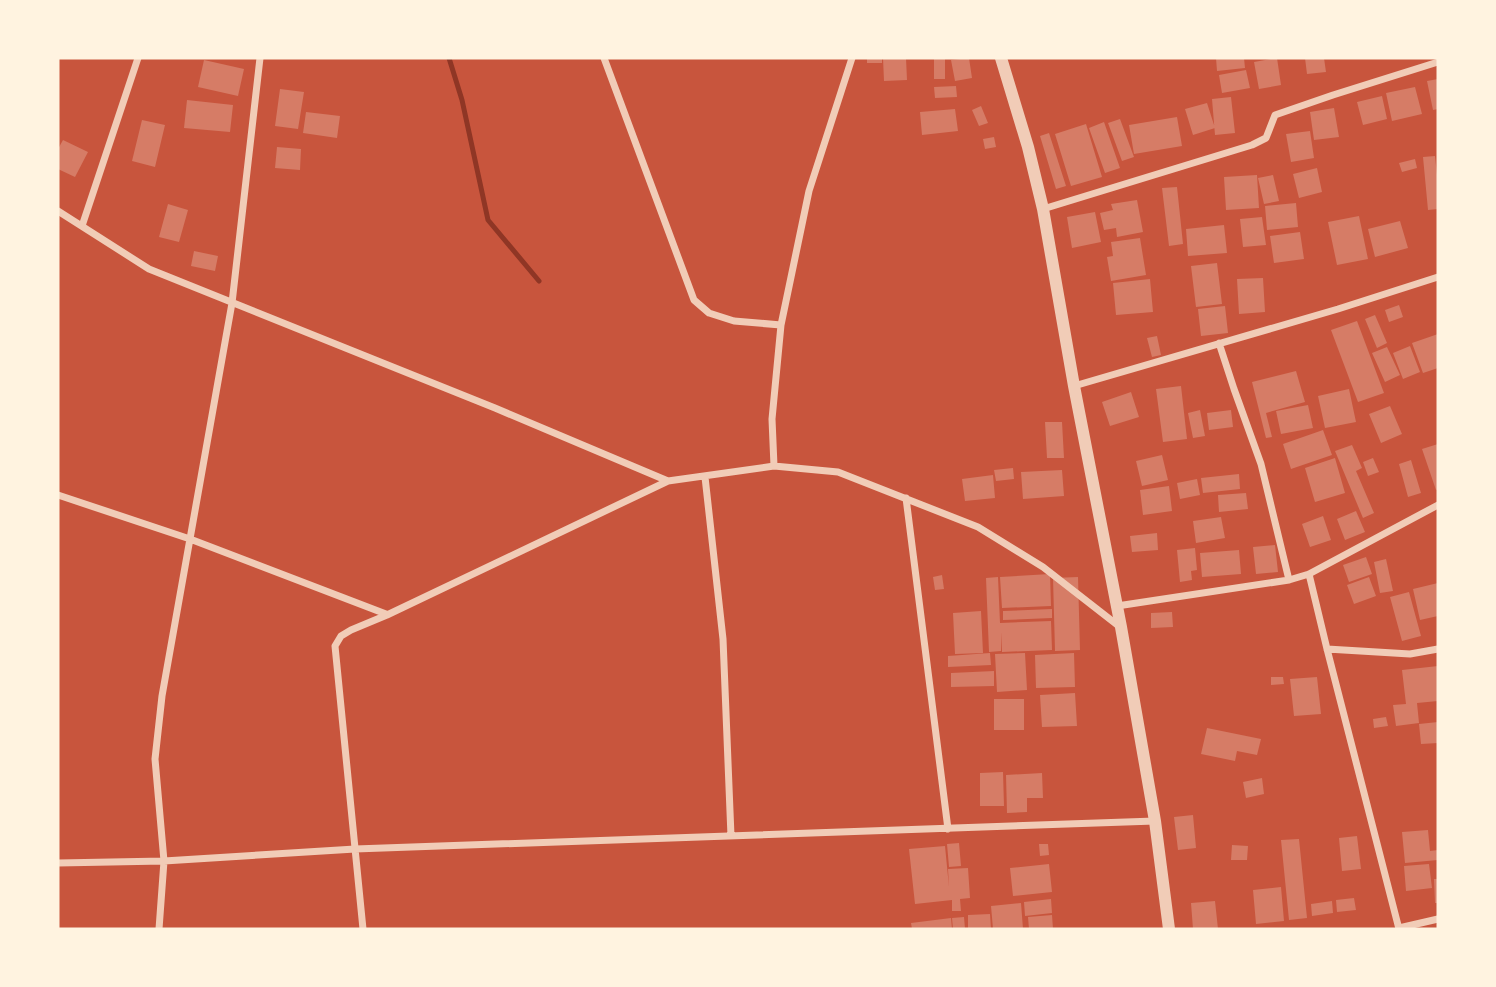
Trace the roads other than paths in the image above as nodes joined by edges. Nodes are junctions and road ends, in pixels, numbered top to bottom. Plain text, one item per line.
1 (138, 58) edge
2 (260, 58) edge
3 (604, 58) edge
4 (852, 58) edge
5 (1001, 58) edge
6 (1438, 62) edge
7 (1043, 209) junction
8 (58, 211) edge
9 (82, 226) junction
10 (1438, 277) edge
11 (232, 303) junction
12 (781, 325) junction
13 (1219, 343) junction
14 (1074, 386) junction
15 (774, 466) junction
16 (705, 477) junction
17 (668, 481) junction
18 (58, 495) edge
19 (906, 498) junction
20 (1438, 505) edge
21 (190, 539) junction
22 (1310, 574) junction
23 (1289, 580) junction
24 (1117, 606) junction
25 (387, 615) junction
26 (1121, 627) junction
27 (1327, 649) junction
28 (1438, 649) edge
29 (1155, 821) junction
30 (948, 829) junction
31 (732, 836) junction
32 (355, 849) junction
33 (164, 861) junction
34 (58, 863) edge
35 (1438, 919) edge
36 (1399, 928) edge
37 (159, 929) edge
38 (363, 929) edge
39 (1169, 929) edge

1 - 9 street
2 - 11 street
3 - 12 street
4 - 12 street
5 - 7 street
6 - 7 street
7 - 14 street
8 - 9 street
9 - 11 street
10 - 13 street
11 - 17 street
11 - 21 street
12 - 15 street
13 - 14 street
13 - 23 street
14 - 24 street
15 - 16 street
15 - 19 street
16 - 17 street
16 - 31 street
17 - 25 street
18 - 21 street
19 - 26 street
19 - 30 street
20 - 22 street
21 - 25 street
21 - 33 street
22 - 23 street
22 - 27 street
23 - 24 street
24 - 26 street
25 - 32 street
26 - 29 street
27 - 28 street
27 - 36 street
29 - 30 street
29 - 39 street
30 - 31 street
31 - 32 street
32 - 33 street
32 - 38 street
33 - 34 street
33 - 37 street
35 - 36 street

